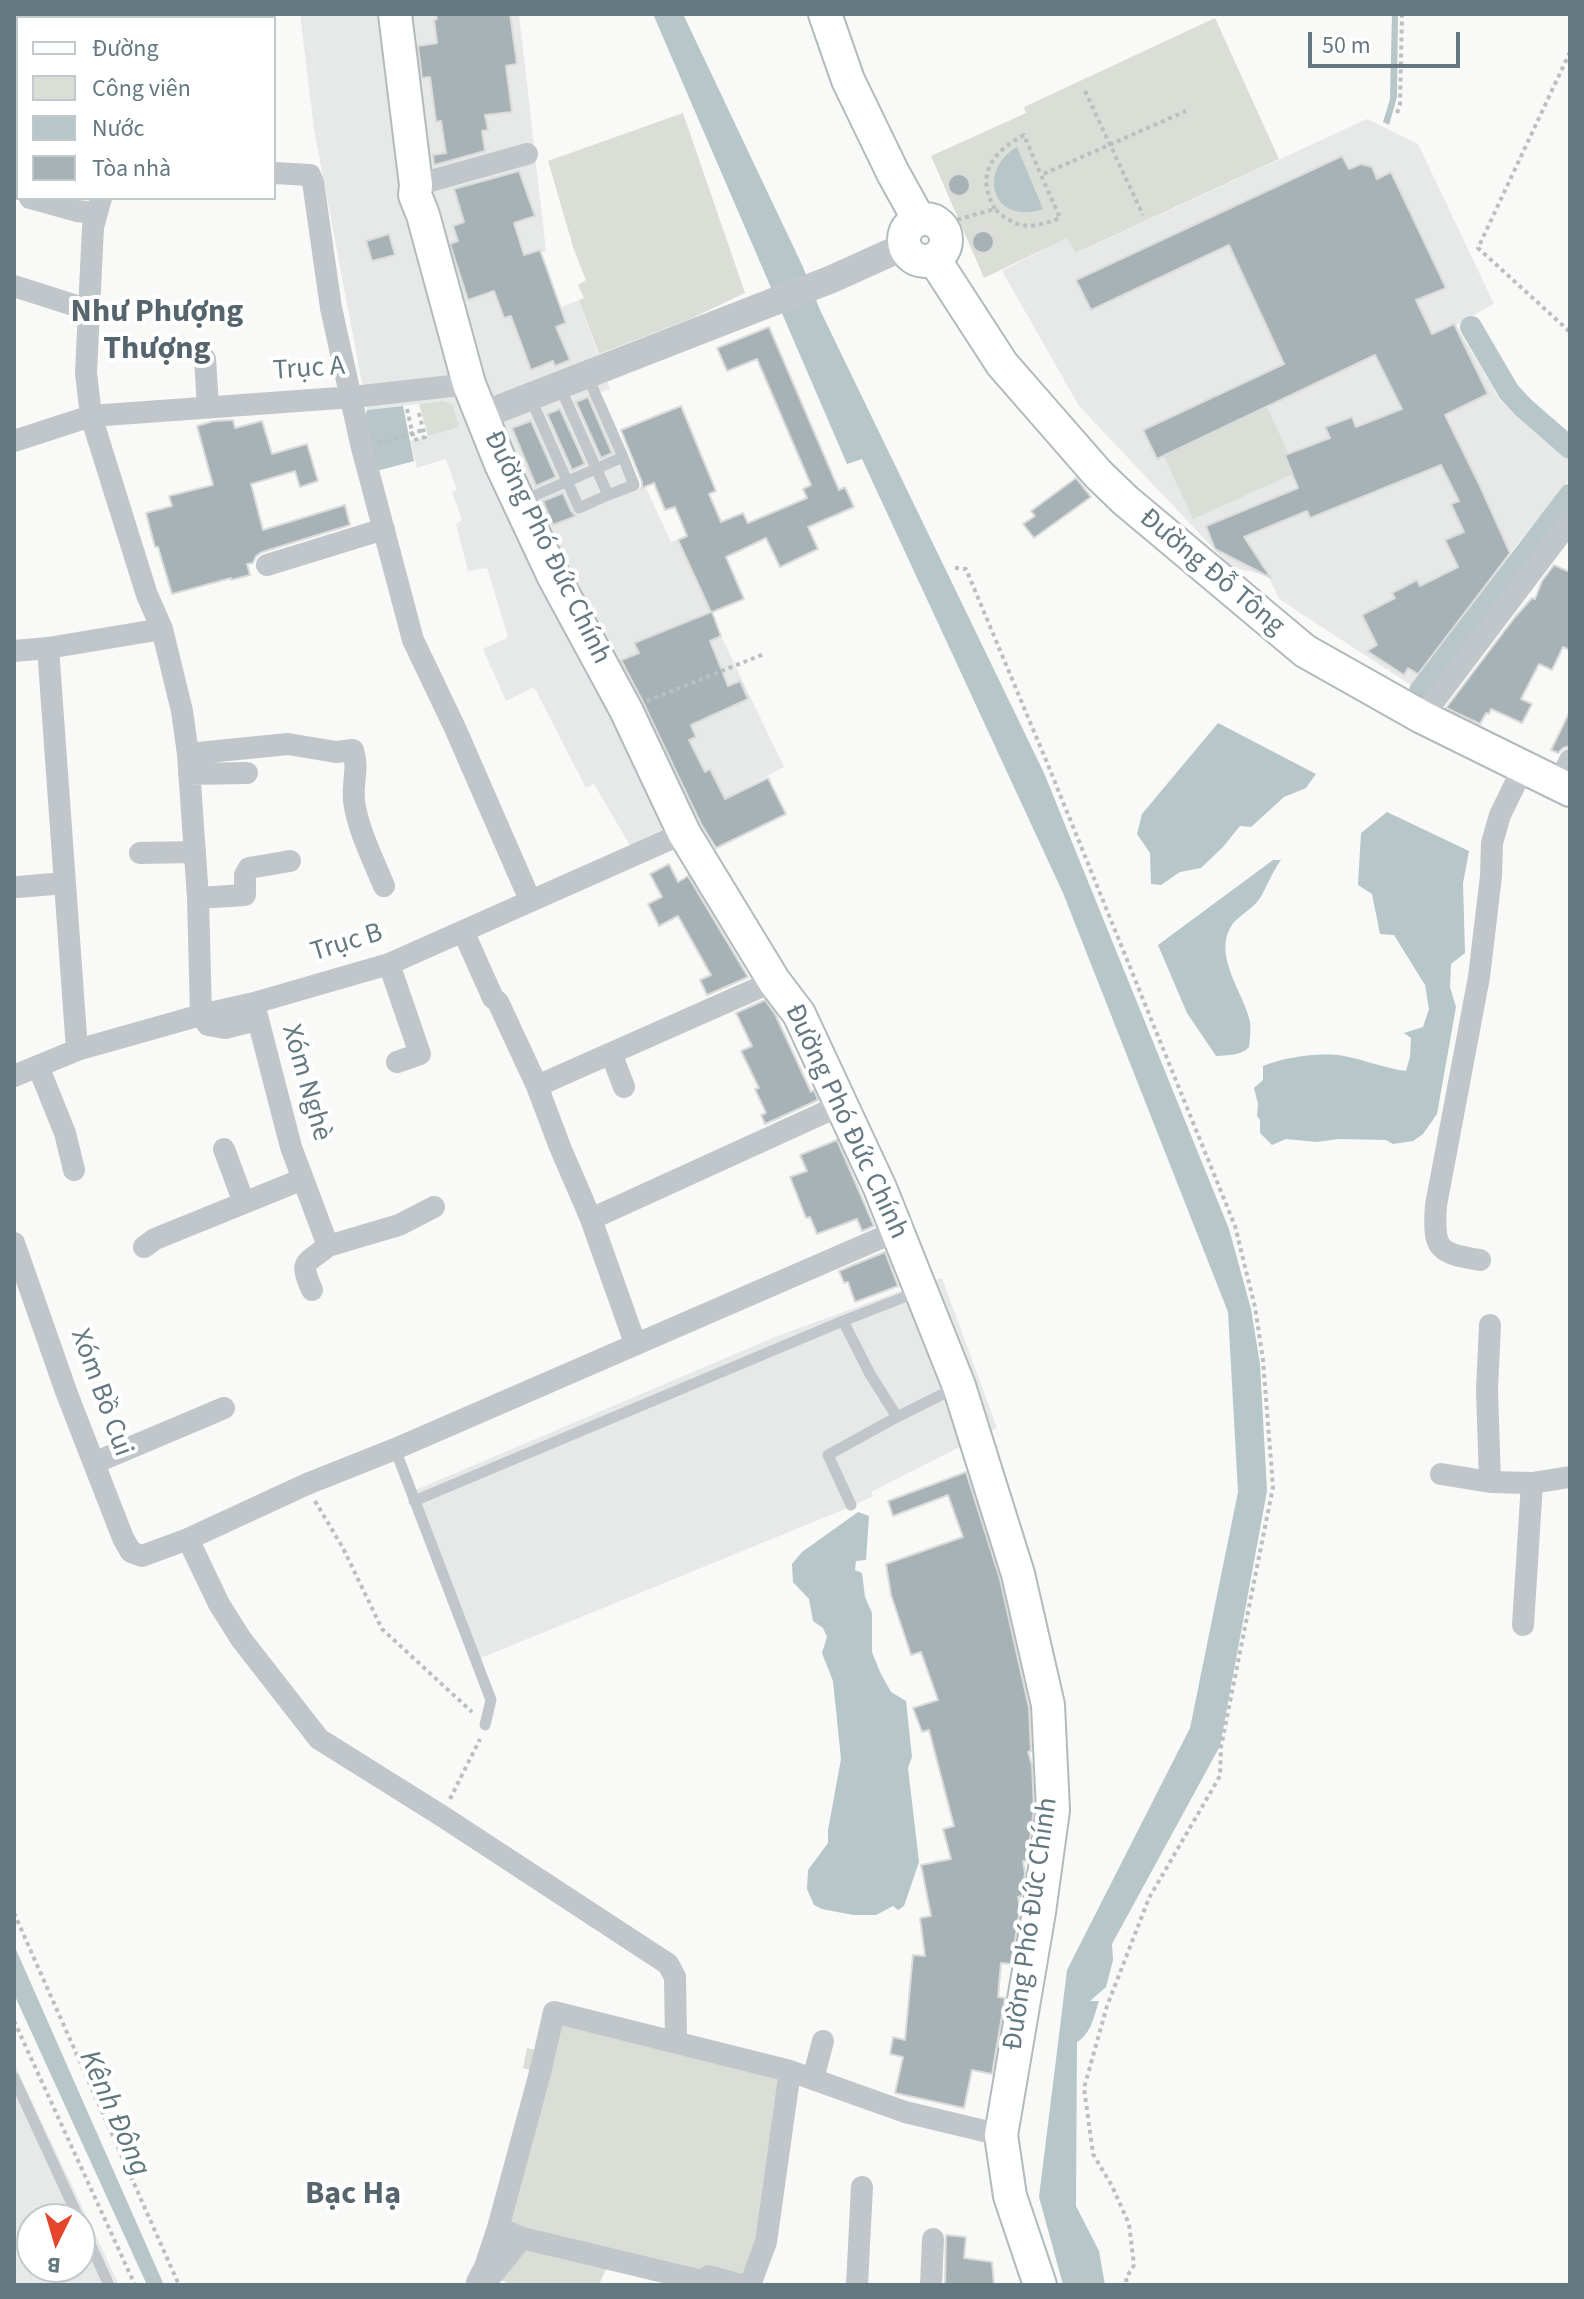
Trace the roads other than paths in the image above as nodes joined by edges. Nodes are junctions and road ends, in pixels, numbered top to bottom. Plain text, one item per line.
1 (395, 14) edge
2 (825, 14) edge
3 (527, 154) dead end
4 (276, 173) edge
5 (416, 185) junction
6 (37, 200) edge
7 (99, 206) edge
8 (924, 237) junction
9 (14, 286) edge
10 (89, 310) junction
11 (205, 359) dead end
12 (587, 375) junction
13 (469, 384) junction
14 (559, 386) junction
15 (353, 397) junction
16 (530, 397) junction
17 (208, 407) junction
18 (483, 415) junction
19 (91, 416) junction
20 (14, 441) edge
21 (623, 457) junction
22 (595, 468) junction
23 (567, 481) junction
24 (608, 495) junction
25 (519, 502) junction
26 (1570, 521) edge
27 (384, 529) junction
28 (267, 565) dead end
29 (162, 629) junction
30 (48, 648) junction
31 (14, 651) edge
32 (1422, 717) junction
33 (189, 764) junction
34 (1523, 768) junction
35 (247, 773) dead end
36 (1566, 778) edge
37 (684, 833) junction
38 (195, 852) junction
39 (140, 853) dead end
40 (290, 861) dead end
41 (65, 883) junction
42 (384, 886) dead end
43 (18, 887) dead end
44 (198, 898) junction
45 (530, 900) junction
46 (463, 931) junction
47 (389, 964) junction
48 (774, 981) junction
49 (255, 1012) junction
50 (201, 1015) junction
51 (77, 1050) junction
52 (611, 1053) junction
53 (397, 1062) dead end
54 (38, 1066) junction
55 (14, 1076) edge
56 (537, 1086) junction
57 (624, 1087) dead end
58 (841, 1105) junction
59 (224, 1149) dead end
60 (74, 1170) dead end
61 (303, 1179) junction
62 (244, 1203) junction
63 (434, 1207) dead end
64 (591, 1219) junction
65 (897, 1231) junction
66 (14, 1243) edge
67 (328, 1246) junction
68 (144, 1247) dead end
69 (1480, 1260) dead end
70 (312, 1290) dead end
71 (921, 1291) junction
72 (843, 1321) junction
73 (1490, 1325) dead end
74 (635, 1343) junction
75 (959, 1386) junction
76 (224, 1408) dead end
77 (897, 1417) junction
78 (395, 1449) junction
79 (94, 1463) junction
80 (1441, 1474) dead end
81 (1570, 1477) edge
82 (1490, 1482) junction
83 (1532, 1483) junction
84 (414, 1501) junction
85 (851, 1505) dead end
86 (188, 1539) junction
87 (1523, 1625) dead end
88 (485, 1725) road end
89 (676, 2041) junction
90 (823, 2041) dead end
91 (790, 2071) junction
92 (14, 2078) edge
93 (813, 2079) junction
94 (1001, 2135) junction
95 (862, 2187) dead end
96 (71, 2203) edge
97 (498, 2228) junction
98 (522, 2238) junction
99 (933, 2239) dead end
100 (96, 2257) edge
101 (705, 2283) edge
102 (109, 2285) edge
103 (478, 2285) edge
104 (741, 2285) edge
105 (750, 2285) edge
106 (857, 2285) edge
107 (931, 2285) edge
108 (1040, 2285) edge

1 - 5 main road, Đường Phó Đức Chính
2 - 8 main road, Đường Đỗ Tông
3 - 5 street
4 - 15 street
5 - 13 main road, Đường Phó Đức Chính
6 - 7 street
7 - 10 street
8 - 12 street
8 - 32 main road, Đường Đỗ Tông
9 - 10 street
10 - 19 street
11 - 17 street
12 - 14 street
12 - 21 lane
13 - 15 street, Trục A
13 - 18 main road, Đường Phó Đức Chính
14 - 16 street
14 - 22 lane
15 - 17 street, Trục A
15 - 27 street
16 - 18 street
16 - 23 lane
17 - 19 street, Trục A
18 - 25 main road, Đường Phó Đức Chính
19 - 20 street, Trục A
19 - 29 street
21 - 22 lane
21 - 24 lane
22 - 23 lane
22 - 24 lane
23 - 24 lane
23 - 25 lane
25 - 37 main road, Đường Phó Đức Chính
26 - 32 street
27 - 28 street
27 - 45 street
29 - 30 street
29 - 33 street
30 - 31 street
30 - 41 street
32 - 34 main road, Đường Đỗ Tông
33 - 35 street
33 - 38 street
33 - 42 street
34 - 36 main road, Đường Đỗ Tông
34 - 69 street
37 - 45 street, Trục B
37 - 48 main road, Đường Phó Đức Chính
38 - 39 street
38 - 44 street
40 - 44 street
41 - 43 street
41 - 51 street
44 - 50 street
45 - 46 street, Trục B
46 - 47 street, Trục B
46 - 56 street
47 - 49 street, Trục B
47 - 53 street
48 - 52 street
48 - 58 main road, Đường Phó Đức Chính
49 - 50 street, Trục B
49 - 61 street, Xóm Nghè
50 - 51 street, Trục B
51 - 54 street, Trục B
52 - 56 street
52 - 57 street
54 - 55 street, Trục B
54 - 60 street
56 - 64 street
58 - 64 street
58 - 65 main road, Đường Phó Đức Chính
59 - 62 street
61 - 62 street, Xóm Nghè
61 - 67 street, Xóm Nghè
62 - 68 street, Xóm Nghè
63 - 67 street
64 - 74 street
65 - 71 main road, Đường Phó Đức Chính
65 - 74 street
66 - 79 street, Xóm Bồ Cui
67 - 70 street
71 - 72 lane
71 - 75 main road, Đường Phó Đức Chính
72 - 77 lane
72 - 84 lane
73 - 82 street
74 - 78 street
75 - 77 lane
75 - 94 main road, Đường Phó Đức Chính
76 - 79 street
77 - 85 lane
78 - 84 lane
78 - 86 street
79 - 86 street, Xóm Bồ Cui
80 - 82 street
81 - 83 street
82 - 83 street
83 - 87 street
84 - 88 lane
86 - 89 street
89 - 91 street
89 - 97 street
90 - 93 street
91 - 93 street
91 - 105 street
92 - 96 lane
93 - 94 street
94 - 108 main road, Đường Phó Đức Chính
95 - 106 street
97 - 98 street
97 - 103 street
98 - 101 street
98 - 103 street
99 - 107 street
100 - 102 lane
101 - 104 street

